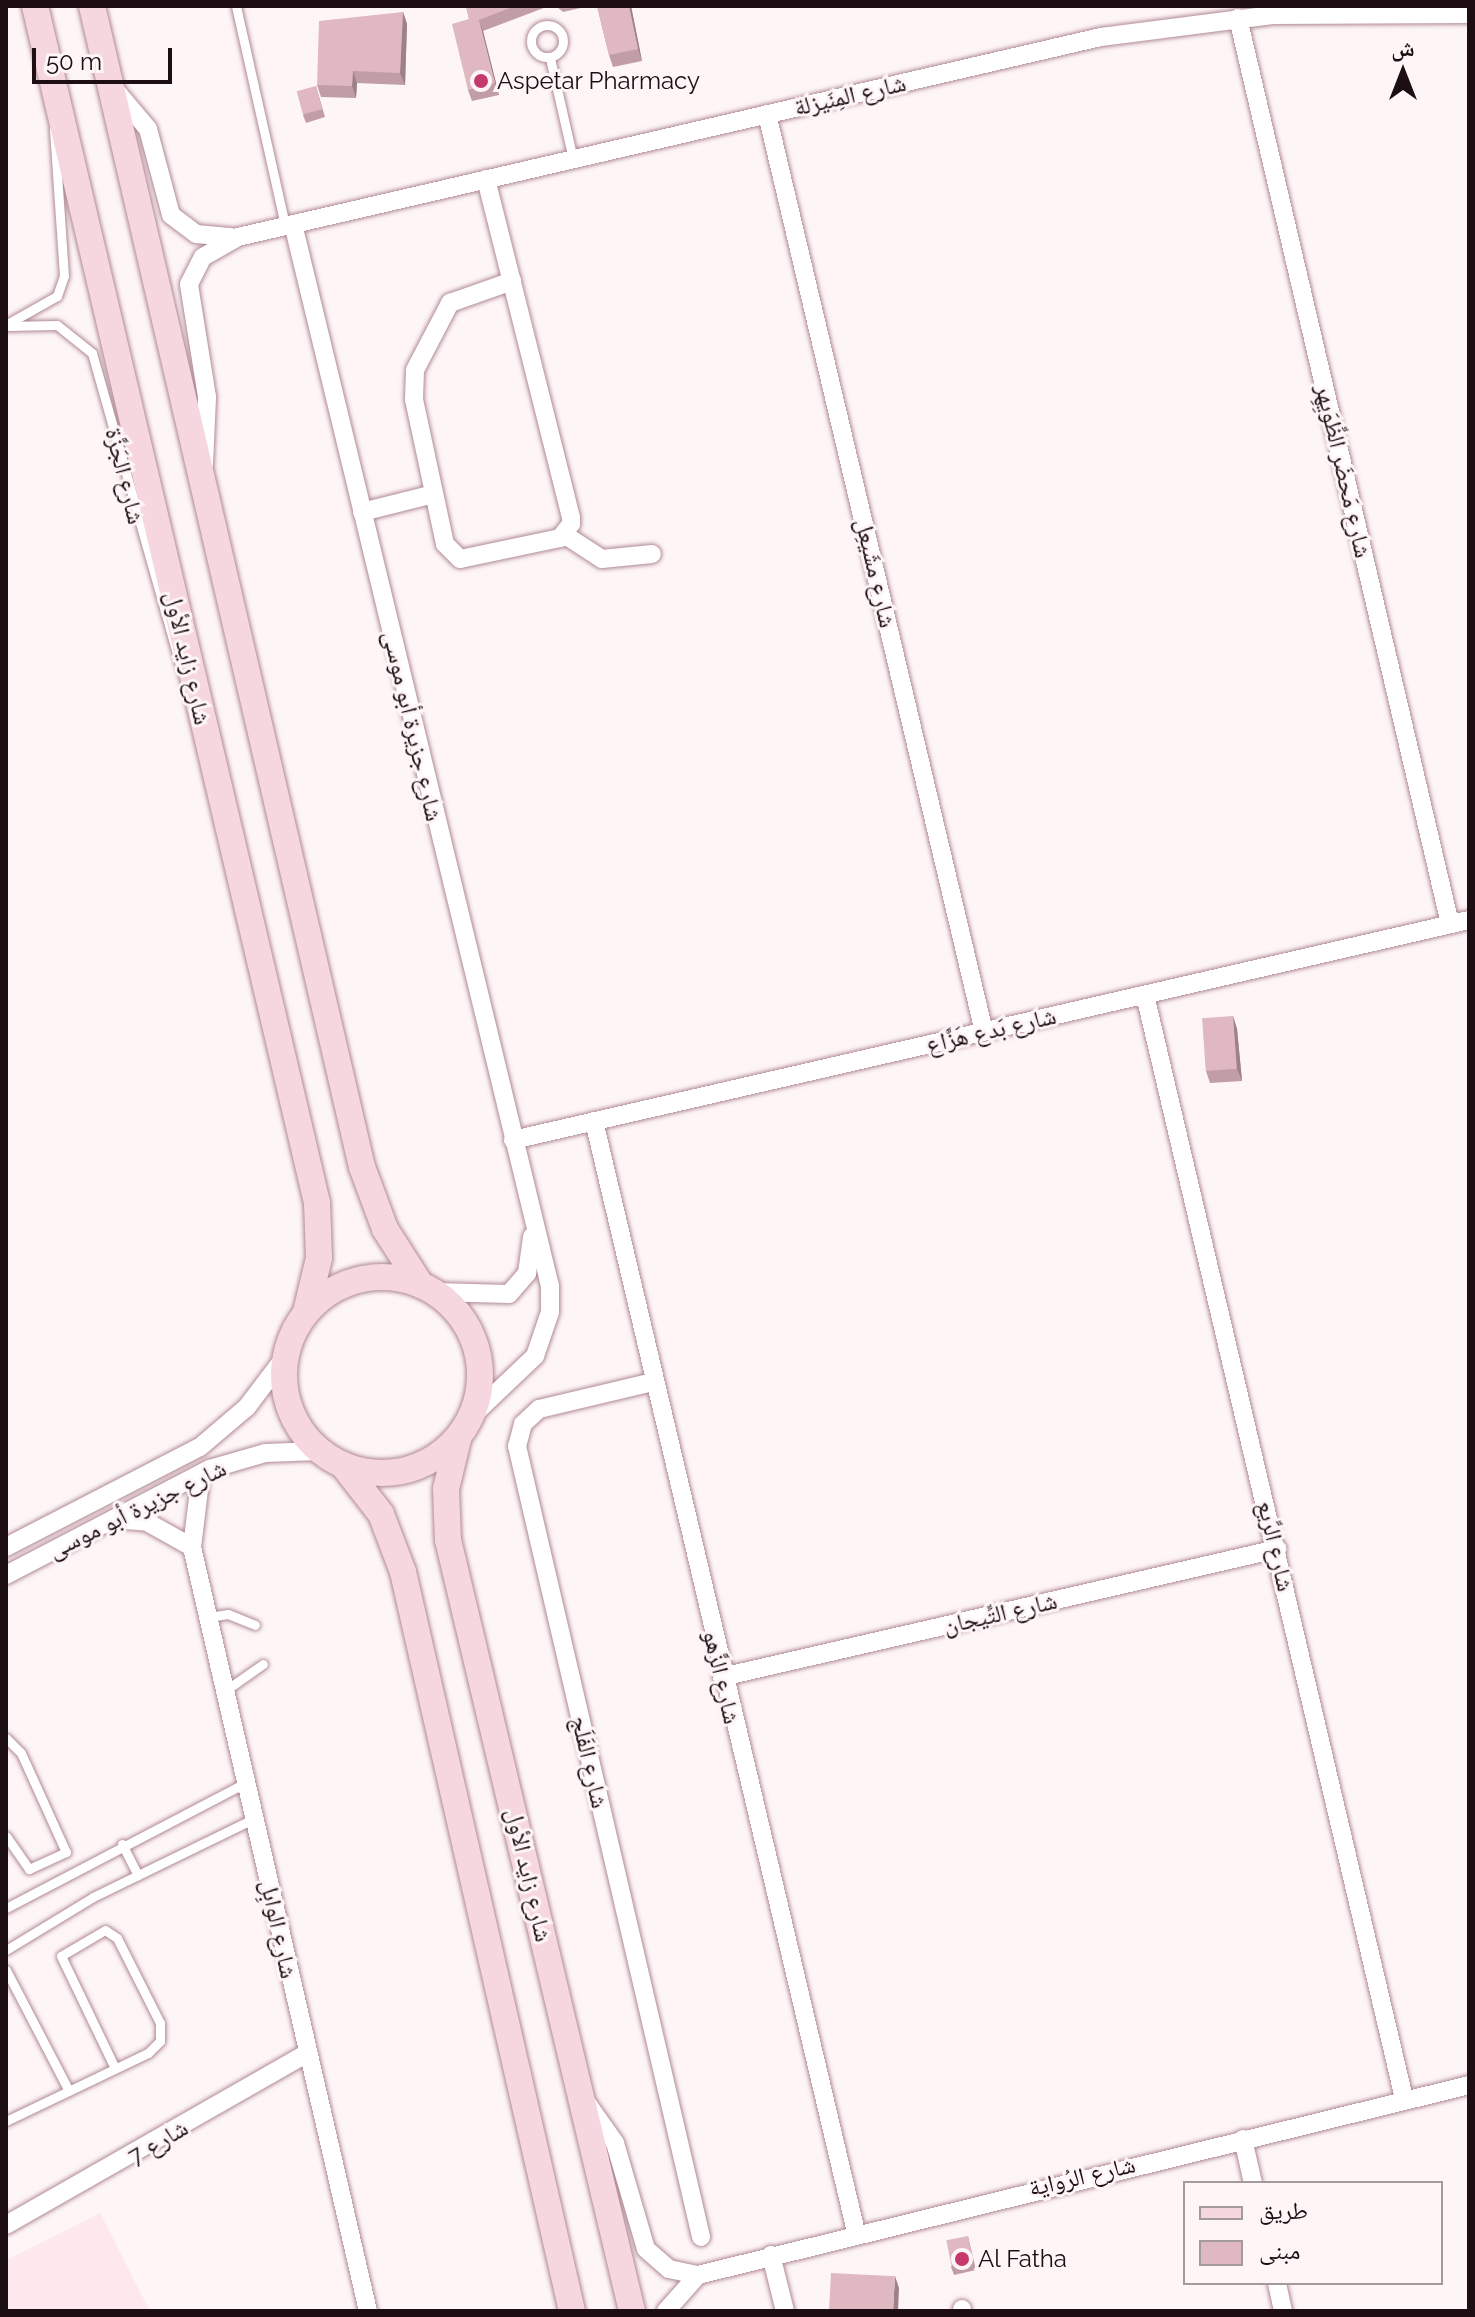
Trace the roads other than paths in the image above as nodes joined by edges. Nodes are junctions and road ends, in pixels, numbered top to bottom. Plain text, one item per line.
1 (35, 6) edge
2 (92, 6) edge
3 (236, 6) edge
4 (1329, 10) edge
5 (1469, 14) edge
6 (1238, 18) junction
7 (550, 58) dead end
8 (111, 85) junction
9 (56, 106) junction
10 (767, 114) junction
11 (573, 159) junction
12 (486, 179) junction
13 (289, 225) junction
14 (238, 237) junction
15 (512, 281) junction
16 (6, 325) edge
17 (202, 474) junction
18 (434, 494) junction
19 (362, 512) junction
20 (565, 535) junction
21 (652, 554) dead end
22 (195, 685) junction
23 (1469, 920) edge
24 (1450, 924) junction
25 (1145, 995) junction
26 (984, 1032) junction
27 (594, 1121) junction
28 (513, 1140) junction
29 (532, 1229) junction
30 (428, 1288) junction
31 (306, 1312) junction
32 (284, 1358) junction
33 (653, 1382) junction
34 (473, 1415) junction
35 (458, 1439) junction
36 (319, 1451) junction
37 (343, 1465) junction
38 (201, 1474) junction
39 (112, 1519) junction
40 (6, 1547) edge
41 (192, 1547) junction
42 (1277, 1549) junction
43 (6, 1575) edge
44 (209, 1617) junction
45 (255, 1625) dead end
46 (263, 1664) dead end
47 (722, 1677) junction
48 (226, 1690) junction
49 (6, 1738) edge
50 (247, 1782) junction
51 (255, 1818) junction
52 (6, 1836) edge
53 (122, 1844) junction
54 (138, 1875) junction
55 (6, 1908) edge
56 (6, 1950) edge
57 (6, 1970) edge
58 (306, 2054) junction
59 (115, 2068) junction
60 (1469, 2085) edge
61 (69, 2091) junction
62 (581, 2097) junction
63 (1404, 2098) junction
64 (6, 2121) edge
65 (1243, 2139) junction
66 (544, 2173) junction
67 (1253, 2181) edge
68 (6, 2225) edge
69 (856, 2232) junction
70 (701, 2237) dead end
71 (771, 2255) junction
72 (698, 2275) junction
73 (1277, 2285) edge
74 (368, 2311) edge
75 (556, 2311) edge
76 (572, 2311) edge
77 (632, 2311) edge
78 (666, 2311) edge
79 (785, 2311) edge
80 (1283, 2311) edge

1 - 9 main road, شارع زايد الأول
2 - 8 main road
3 - 13 lane, شارع جزيرة أبو موسى
4 - 5 street, شارع المِنَيزلة
4 - 6 street, شارع المِنَيزلة
6 - 10 street, شارع المِنَيزلة
6 - 24 street, شارع مَحضَر الظِّوَيِهِر
7 - 11 lane
8 - 14 street, شارع المِنَيزلة
8 - 17 main road
9 - 16 lane, شارع الجَزَّة
9 - 22 main road, شارع زايد الأول
10 - 11 street, شارع المِنَيزلة
10 - 26 street, شارع مشَيعِل
11 - 12 street, شارع المِنَيزلة
12 - 13 street, شارع المِنَيزلة
12 - 15 street
13 - 14 street, شارع المِنَيزلة
13 - 19 street, شارع جزيرة أبو موسى
14 - 17 street, شارع المِنَيزلة
15 - 18 street
15 - 20 street
16 - 22 lane, شارع الجَزَّة
17 - 30 main road
18 - 19 street
18 - 20 street
19 - 28 street, شارع جزيرة أبو موسى
20 - 21 street
22 - 31 main road, شارع زايد الأول
23 - 24 street, شارع بَدع هَزَّاع
24 - 25 street, شارع بَدع هَزَّاع
25 - 26 street, شارع بَدع هَزَّاع
25 - 42 street, شارع الرِّيع
26 - 27 street, شارع بَدع هَزَّاع
27 - 28 street, شارع بَدع هَزَّاع
27 - 33 street, شارع الزَّهو
28 - 29 street, شارع جزيرة أبو موسى
29 - 30 street, شارع جزيرة أبو موسى
29 - 34 street, شارع جزيرة أبو موسى
30 - 31 main road
30 - 34 main road
31 - 32 main road
32 - 36 main road
32 - 40 street, شارع جزيرة أبو موسى
33 - 47 street, شارع الزَّهو
33 - 70 street, شارع الفَلَج
34 - 35 main road
35 - 37 main road
35 - 62 main road, شارع زايد الأول
36 - 37 main road
36 - 38 street, شارع جزيرة أبو موسى
37 - 66 main road
38 - 39 street, شارع جزيرة أبو موسى
38 - 41 street, شارع الوابِل
39 - 41 street
39 - 43 street, شارع جزيرة أبو موسى
41 - 44 street, شارع الوابِل
42 - 47 street, شارع التِّيجان
42 - 63 street, شارع الرِّيع
44 - 45 lane
44 - 48 street, شارع الوابِل
46 - 48 lane
47 - 69 street, شارع الزَّهو
48 - 50 street, شارع الوابِل
49 - 52 lane
50 - 51 street, شارع الوابِل
50 - 53 lane
51 - 54 lane
51 - 58 street, شارع الوابِل
53 - 54 lane
53 - 55 lane
54 - 56 lane
57 - 61 lane
58 - 68 street, شارع 7
58 - 74 street, شارع الوابِل
59 - 59 lane
59 - 61 lane
60 - 63 street, شارع الرُواية
61 - 64 lane
62 - 72 street
62 - 77 main road, شارع زايد الأول
63 - 65 street, شارع الرُواية
65 - 67 street
65 - 69 street, شارع الرُواية
66 - 75 main road
66 - 76 main road
69 - 71 street, شارع الرُواية
71 - 72 street, شارع الرُواية
71 - 79 street
72 - 78 street
73 - 80 street

